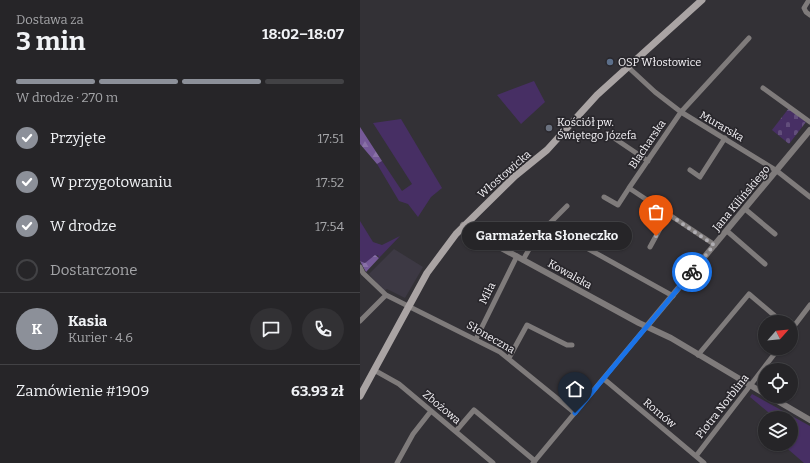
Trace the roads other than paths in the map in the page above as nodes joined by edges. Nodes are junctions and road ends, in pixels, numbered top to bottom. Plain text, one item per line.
1 (702, 0) edge
2 (809, 0) edge
3 (810, 15) edge
4 (749, 38) dead end
5 (628, 67) junction
6 (763, 88) dead end
7 (681, 112) junction
8 (810, 122) edge
9 (810, 130) edge
10 (614, 138) dead end
11 (725, 138) junction
12 (648, 161) junction
13 (690, 170) dead end
14 (777, 171) junction
15 (629, 188) junction
16 (604, 196) dead end
17 (810, 197) edge
18 (567, 206) dead end
19 (745, 208) junction
20 (668, 214) junction
21 (463, 225) junction
22 (547, 226) junction
23 (727, 231) junction
24 (775, 234) dead end
25 (714, 245) junction
26 (650, 247) dead end
27 (520, 258) junction
28 (765, 264) dead end
29 (360, 267) edge
30 (386, 295) junction
31 (673, 296) junction
32 (409, 305) junction
33 (810, 305) edge
34 (774, 315) edge
35 (360, 321) edge
36 (798, 321) edge
37 (647, 326) junction
38 (476, 339) junction
39 (572, 345) dead end
40 (698, 355) junction
41 (774, 355) edge
42 (509, 358) junction
43 (374, 370) junction
44 (604, 379) junction
45 (751, 386) junction
46 (758, 390) edge
47 (360, 396) edge
48 (781, 403) edge
49 (431, 411) junction
50 (575, 413) junction
51 (810, 420) edge
52 (456, 431) junction
53 (696, 456) junction
54 (534, 462) edge
55 (397, 463) edge
56 (493, 463) edge
57 (704, 463) edge

1 - 5 main road, Włostowicka
2 - 3 street
4 - 7 street, Blacharska
5 - 7 street, Murarska
5 - 21 main road, Włostowicka
6 - 8 street
7 - 11 street, Murarska
7 - 12 street, Blacharska
9 - 14 street, Jana Kilińskiego
10 - 12 street
11 - 13 street
11 - 14 street, Murarska
12 - 15 street, Blacharska
14 - 17 street, Murarska
14 - 19 street, Jana Kilińskiego
15 - 16 street, Blacharska
15 - 20 street
18 - 22 street, Miła
19 - 23 street, Jana Kilińskiego
19 - 24 street
20 - 25 street
20 - 26 street
21 - 27 street, Kowalska
21 - 32 main road, Włostowicka
22 - 27 street, Miła
22 - 31 street
23 - 25 street, Jana Kilińskiego
23 - 28 street
25 - 31 street, Jana Kilińskiego
27 - 37 street, Kowalska
27 - 38 street, Miła
29 - 30 street
30 - 32 street, Słoneczna
30 - 35 street
31 - 37 street, Jana Kilińskiego
32 - 38 street, Słoneczna
32 - 43 main road, Włostowicka
33 - 36 street
34 - 40 street
37 - 40 street, Kowalska
37 - 44 street, Jana Kilińskiego
38 - 42 street, Słoneczna
39 - 42 street
40 - 45 street, Kowalska
41 - 45 street, Piotra Norblina
42 - 50 street, Słoneczna
43 - 47 main road, Włostowicka
43 - 49 street, Zbożowa
44 - 50 street, Jana Kilińskiego
44 - 53 street, Romów
45 - 46 street, Kowalska
45 - 53 street, Piotra Norblina
48 - 51 street
49 - 52 street, Zbożowa
49 - 55 street
50 - 54 street, Jana Kilińskiego
52 - 54 street
52 - 56 street, Zbożowa
53 - 57 street, Romów

